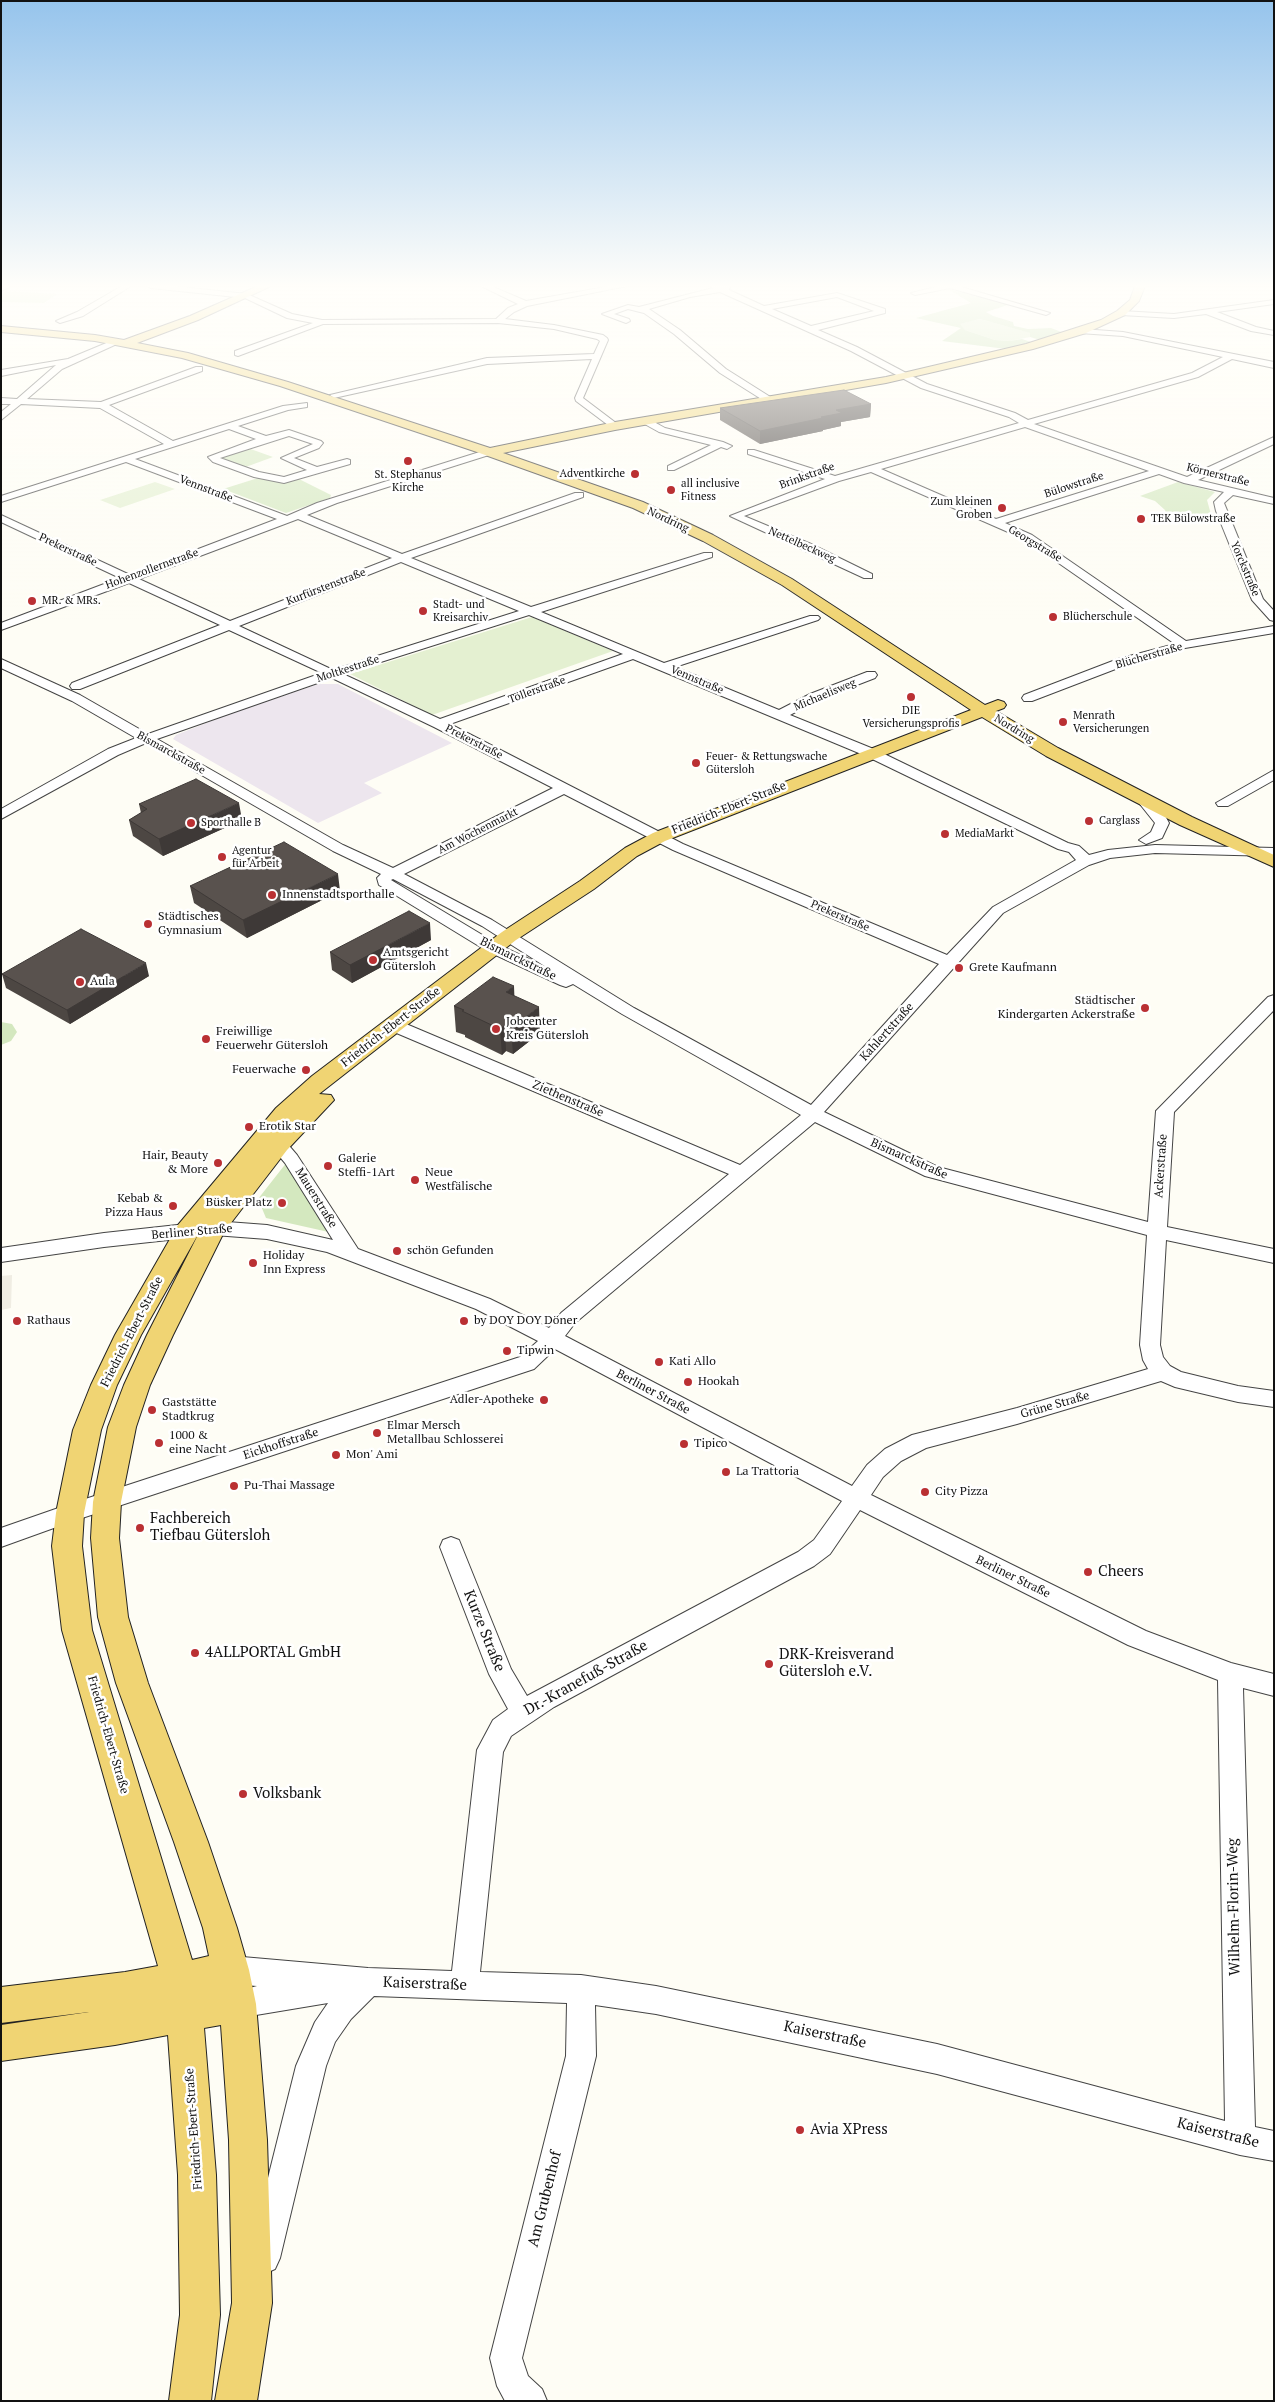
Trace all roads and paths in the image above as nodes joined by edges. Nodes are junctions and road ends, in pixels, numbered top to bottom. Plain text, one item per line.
1 (24, 398) edge
2 (121, 398) edge
3 (327, 398) edge
4 (343, 398) edge
5 (578, 398) edge
6 (766, 398) edge
7 (780, 398) edge
8 (961, 398) edge
9 (1114, 398) edge
10 (769, 400) junction
11 (1, 401) edge
12 (19, 402) junction
13 (304, 404) dead end
14 (102, 405) junction
15 (1, 417) edge
16 (644, 420) junction
17 (1026, 423) junction
18 (230, 426) junction
19 (614, 426) junction
20 (265, 439) junction
21 (1274, 440) edge
22 (172, 444) junction
23 (751, 452) dead end
24 (503, 453) junction
25 (126, 459) junction
26 (347, 462) dead end
27 (671, 468) dead end
28 (872, 468) junction
29 (315, 470) junction
30 (1159, 470) junction
31 (257, 475) junction
32 (835, 479) junction
33 (1188, 481) junction
34 (212, 491) junction
35 (1230, 492) junction
36 (579, 495) dead end
37 (1, 499) edge
38 (1274, 501) edge
39 (301, 514) junction
40 (736, 516) joint
41 (1, 518) edge
42 (286, 519) junction
43 (998, 522) junction
44 (26, 530) junction
45 (8, 534) dead end
46 (708, 554) dead end
47 (402, 558) junction
48 (868, 576) dead end
49 (128, 578) junction
50 (529, 612) junction
51 (814, 618) dead end
52 (1274, 618) edge
53 (230, 625) junction
54 (1, 627) edge
55 (1274, 629) edge
56 (1184, 645) junction
57 (634, 654) junction
58 (1, 663) edge
59 (664, 666) junction
60 (332, 674) junction
61 (871, 675) dead end
62 (76, 686) dead end
63 (1028, 698) dead end
64 (994, 710) junction
65 (779, 715) junction
66 (439, 724) junction
67 (145, 738) junction
68 (876, 756) junction
69 (1274, 774) edge
70 (567, 790) junction
71 (1142, 798) junction
72 (1223, 803) dead end
73 (1, 815) edge
74 (664, 840) junction
75 (1146, 840) junction
76 (1225, 840) junction
77 (1266, 847) edge
78 (1074, 849) junction
79 (1084, 862) junction
80 (1274, 862) edge
81 (386, 877) junction
82 (508, 946) junction
83 (948, 962) junction
84 (1274, 1000) edge
85 (401, 1028) junction
86 (813, 1114) junction
87 (279, 1145) junction
88 (743, 1173) junction
89 (214, 1228) junction
90 (187, 1230) junction
91 (1156, 1231) junction
92 (351, 1253) junction
93 (1, 1256) edge
94 (1274, 1256) edge
95 (552, 1338) junction
96 (1163, 1372) junction
97 (1274, 1398) edge
98 (855, 1498) junction
99 (107, 1502) junction
100 (70, 1513) junction
101 (1, 1538) edge
102 (451, 1547) dead end
103 (1230, 1674) junction
104 (1274, 1685) edge
105 (523, 1712) junction
106 (368, 1982) junction
107 (464, 1986) junction
108 (235, 1987) junction
109 (581, 1989) junction
110 (182, 1997) junction
111 (1, 2005) edge
112 (1, 2043) edge
113 (1240, 2140) junction
114 (1274, 2146) edge
115 (252, 2303) junction
116 (190, 2401) edge
117 (236, 2401) edge
118 (530, 2401) edge

1 - 12 street
2 - 14 street
3 - 24 main road, Nordring
4 - 24 main road, Nordring
5 - 19 street
6 - 10 street
7 - 10 main road
8 - 17 street, Körnerstraße
9 - 17 street, Brinkstraße
10 - 16 main road
11 - 12 street
12 - 14 street
12 - 15 street
13 - 18 street
14 - 22 street
16 - 19 main road
16 - 27 street
17 - 28 street, Brinkstraße
17 - 30 street, Körnerstraße
18 - 20 street
18 - 22 street
19 - 24 main road
20 - 29 street
20 - 31 street
21 - 33 street
22 - 25 street
23 - 32 street
24 - 39 street, Hohenzollernstraße
24 - 64 main road, Nordring
25 - 34 street, Vennstraße
25 - 37 street
26 - 29 street
28 - 32 street, Brinkstraße
28 - 43 street, Georgstraße
29 - 31 street
30 - 33 street, Körnerstraße
30 - 43 street, Bülowstraße
31 - 34 street
32 - 40 street, Brinkstraße
33 - 35 street, Körnerstraße
34 - 42 street, Vennstraße
35 - 38 street, Körnerstraße
35 - 52 street, Yorckstraße
36 - 47 street, Kurfürstenstraße
39 - 42 street, Hohenzollernstraße
39 - 47 street, Vennstraße
40 - 48 street, Nettelbeckweg
41 - 44 street, Prekerstraße
42 - 49 street, Hohenzollernstraße
43 - 56 street, Georgstraße
44 - 45 street
44 - 49 street, Prekerstraße
46 - 50 street, Moltkestraße
47 - 50 street, Vennstraße
47 - 53 street, Kurfürstenstraße
49 - 53 street, Prekerstraße
49 - 54 street, Hohenzollernstraße
50 - 57 street, Vennstraße
50 - 60 street, Moltkestraße
51 - 59 street
53 - 60 street, Prekerstraße
53 - 62 street, Kurfürstenstraße
55 - 56 street, Blücherstraße
56 - 63 street, Blücherstraße
57 - 59 street, Vennstraße
57 - 66 street, Töllerstraße
58 - 67 street, Bismarckstraße
59 - 65 street, Vennstraße
60 - 66 street, Prekerstraße
60 - 67 street, Moltkestraße
61 - 65 street, Michaelisweg
64 - 68 main road, Friedrich-Ebert-Straße
64 - 71 main road, Nordring
64 - 77 main road, Nordring
65 - 68 street, Vennstraße
66 - 70 street, Prekerstraße
67 - 73 street, Moltkestraße
67 - 81 street, Bismarckstraße
68 - 74 main road, Friedrich-Ebert-Straße
68 - 78 street, Vennstraße
69 - 72 street
70 - 74 street, Prekerstraße
70 - 81 street, Am Wochenmarkt
71 - 75 street
71 - 76 main road, Nordring
74 - 82 main road, Friedrich-Ebert-Straße
74 - 83 street, Prekerstraße
75 - 76 street
75 - 78 street
76 - 77 main road, Nordring
77 - 79 street, Kahlertstraße
77 - 80 main road, Nordring
78 - 79 street
79 - 83 street, Kahlertstraße
81 - 82 street, Bismarckstraße
82 - 85 main road, Friedrich-Ebert-Straße
82 - 86 street, Bismarckstraße
83 - 86 street, Kahlertstraße
84 - 91 street, Ackerstraße
85 - 87 main road, Friedrich-Ebert-Straße
85 - 88 street, Ziethenstraße
85 - 90 main road, Friedrich-Ebert-Straße
86 - 88 street, Kahlertstraße
86 - 91 street, Bismarckstraße
87 - 89 main road, Friedrich-Ebert-Straße
87 - 92 street, Mauerstraße
88 - 95 street, Kahlertstraße
89 - 90 street, Berliner Straße
89 - 92 street, Berliner Straße
89 - 99 main road, Friedrich-Ebert-Straße
90 - 93 street, Berliner Straße
90 - 100 main road, Friedrich-Ebert-Straße
91 - 94 street, Bismarckstraße
91 - 96 street, Ackerstraße
92 - 95 street, Berliner Straße
95 - 98 street, Berliner Straße
95 - 99 street, Eickhoffstraße
96 - 97 street
96 - 98 street, Grüne Straße
98 - 103 street, Berliner Straße
98 - 105 street, Dr.-Kranefuß-Straße
99 - 100 street, Eickhoffstraße
99 - 108 main road, Friedrich-Ebert-Straße
100 - 101 street, Eickhoffstraße
100 - 110 main road, Friedrich-Ebert-Straße
102 - 105 street, Kurze Straße
103 - 104 street, Berliner Straße
103 - 113 street, Wilhelm-Florin-Weg
105 - 107 street, Dr.-Kranefuß-Straße
106 - 107 street, Kaiserstraße
106 - 108 street, Kaiserstraße
106 - 115 street
107 - 109 street, Kaiserstraße
108 - 110 main road, Kaiserstraße
108 - 115 main road, Friedrich-Ebert-Straße
109 - 113 street, Kaiserstraße
109 - 118 street, Am Grubenhof
110 - 111 main road, Kaiserstraße
110 - 112 main road, Kaiserstraße
110 - 116 main road, Friedrich-Ebert-Straße
113 - 114 street, Kaiserstraße
115 - 117 main road, Friedrich-Ebert-Straße

